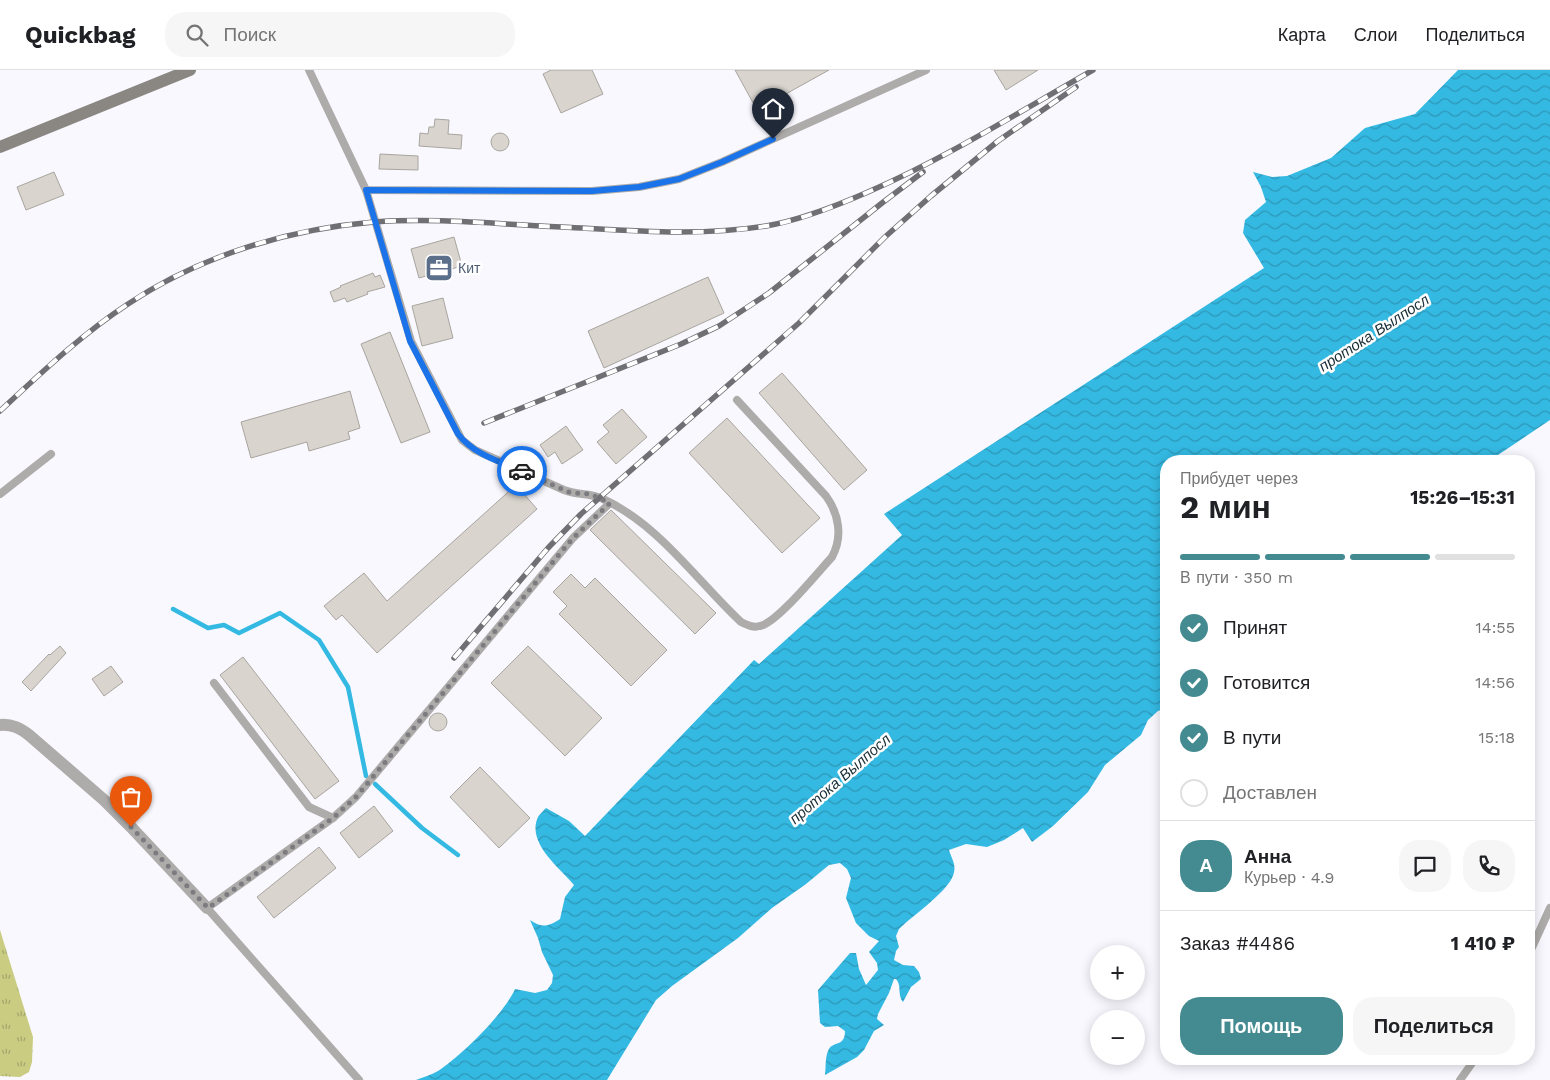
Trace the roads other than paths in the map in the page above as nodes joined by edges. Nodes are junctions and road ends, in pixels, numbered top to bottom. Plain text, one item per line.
1 (190, 70) edge
2 (309, 70) edge
3 (926, 70) edge
4 (0, 147) edge
5 (366, 190) junction
6 (737, 400) dead end
7 (52, 454) dead end
8 (0, 494) edge
9 (610, 503) junction
10 (214, 683) dead end
11 (0, 725) edge
12 (333, 818) junction
13 (208, 908) junction
14 (1550, 908) edge
15 (1535, 941) edge
16 (1471, 1065) edge
17 (359, 1080) edge
18 (1460, 1080) edge

1 - 4 street
2 - 5 lane
3 - 5 lane
5 - 9 lane
6 - 9 lane
7 - 8 lane
9 - 12 lane
10 - 12 lane
11 - 13 street
12 - 13 lane
13 - 17 lane
14 - 15 lane
16 - 18 lane

